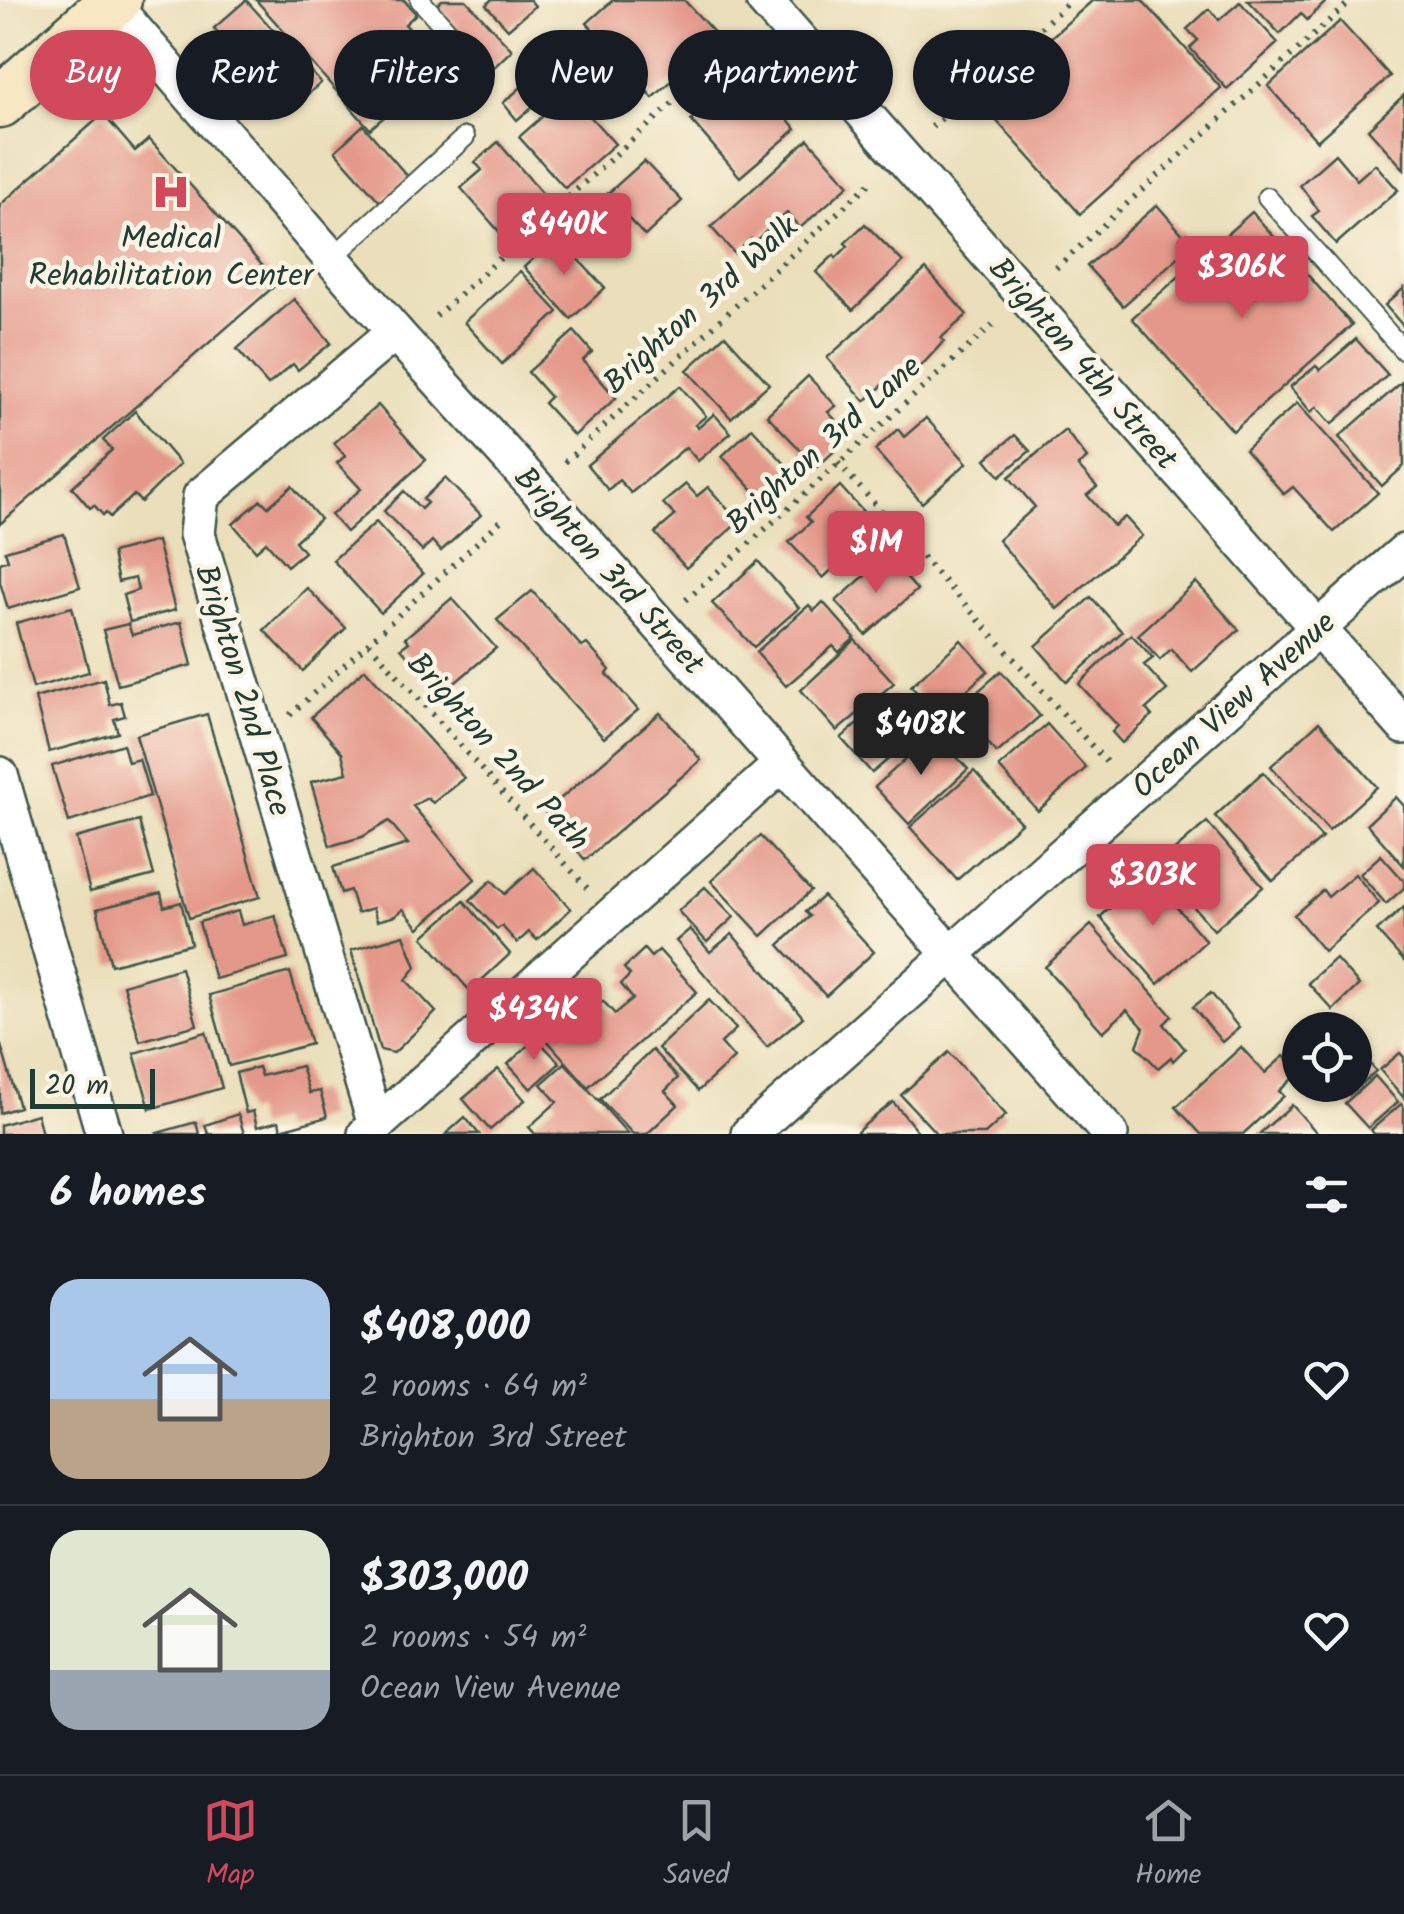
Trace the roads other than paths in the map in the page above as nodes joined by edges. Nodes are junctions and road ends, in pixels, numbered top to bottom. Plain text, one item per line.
1 (420, 0) edge
2 (764, 0) edge
3 (114, 2) edge
4 (446, 29) dead end
5 (0, 102) edge
6 (465, 138) dead end
7 (1267, 197) dead end
8 (331, 259) junction
9 (395, 332) junction
10 (1404, 351) edge
11 (1404, 552) edge
12 (1318, 628) junction
13 (1404, 726) edge
14 (782, 764) junction
15 (0, 775) edge
16 (950, 955) junction
17 (371, 1130) edge
18 (104, 1134) edge
19 (748, 1134) edge
20 (1110, 1134) edge

1 - 4 lane
2 - 12 street, Brighton 4th Street
3 - 5 main road
3 - 8 street, Brighton 3rd Street
6 - 8 lane
7 - 10 lane
8 - 9 street, Brighton 3rd Street
9 - 14 street, Brighton 3rd Street
9 - 17 street, Brighton 2nd Place
11 - 12 street, Ocean View Avenue
12 - 13 street, Brighton 4th Street
12 - 16 street, Ocean View Avenue
14 - 16 street, Brighton 3rd Street
14 - 17 street
15 - 18 street
16 - 19 street, Ocean View Avenue
16 - 20 street, Brighton 3rd Street

